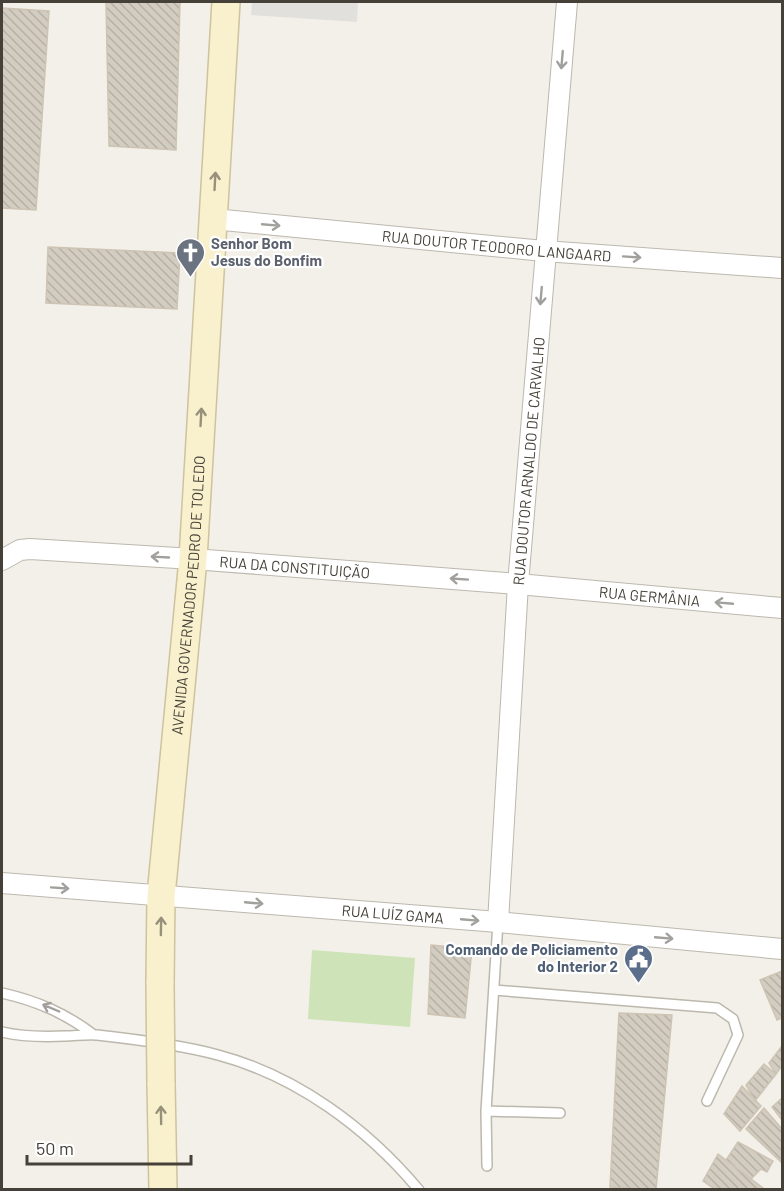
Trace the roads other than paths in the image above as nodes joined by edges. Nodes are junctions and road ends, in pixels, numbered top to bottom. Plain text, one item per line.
1 (226, 2) edge
2 (567, 2) edge
3 (213, 219) junction
4 (544, 251) junction
5 (783, 268) edge
6 (193, 559) junction
7 (2, 560) edge
8 (518, 584) junction
9 (783, 608) edge
10 (2, 884) edge
11 (161, 896) junction
12 (498, 922) junction
13 (783, 949) edge
14 (494, 990) junction
15 (2, 993) edge
16 (2, 1032) edge
17 (94, 1035) junction
18 (707, 1101) dead end
19 (486, 1111) junction
20 (560, 1113) dead end
21 (487, 1166) dead end
22 (163, 1190) edge
23 (419, 1190) edge

3 -> 1 main road, AVENIDA GOVERNADOR PEDRO DE TOLEDO
2 -> 4 street, RUA DOUTOR ARNALDO DE CARVALHO
3 -> 4 street, RUA DOUTOR TEODORO LANGAARD
6 -> 3 main road, AVENIDA GOVERNADOR PEDRO DE TOLEDO
4 -> 5 street, RUA DOUTOR TEODORO LANGAARD
4 -> 8 street, RUA DOUTOR ARNALDO DE CARVALHO
6 -> 7 street, RUA DA CONSTITUIÇÃO
8 -> 6 street, RUA DA CONSTITUIÇÃO
6 - 11 main road, AVENIDA GOVERNADOR PEDRO DE TOLEDO
9 -> 8 street, RUA GERMÂNIA
8 - 12 street, RUA DOUTOR ARNALDO DE CARVALHO
10 -> 11 street, RUA LUÍZ GAMA
11 -> 12 street, RUA LUÍZ GAMA
22 -> 11 main road, AVENIDA GOVERNADOR PEDRO DE TOLEDO, bridge
12 -> 13 street, RUA LUÍZ GAMA
12 - 14 lane
14 - 18 lane
14 - 19 lane
17 -> 15 lane
16 - 17 lane
17 - 23 lane
19 - 20 lane
19 - 21 lane

